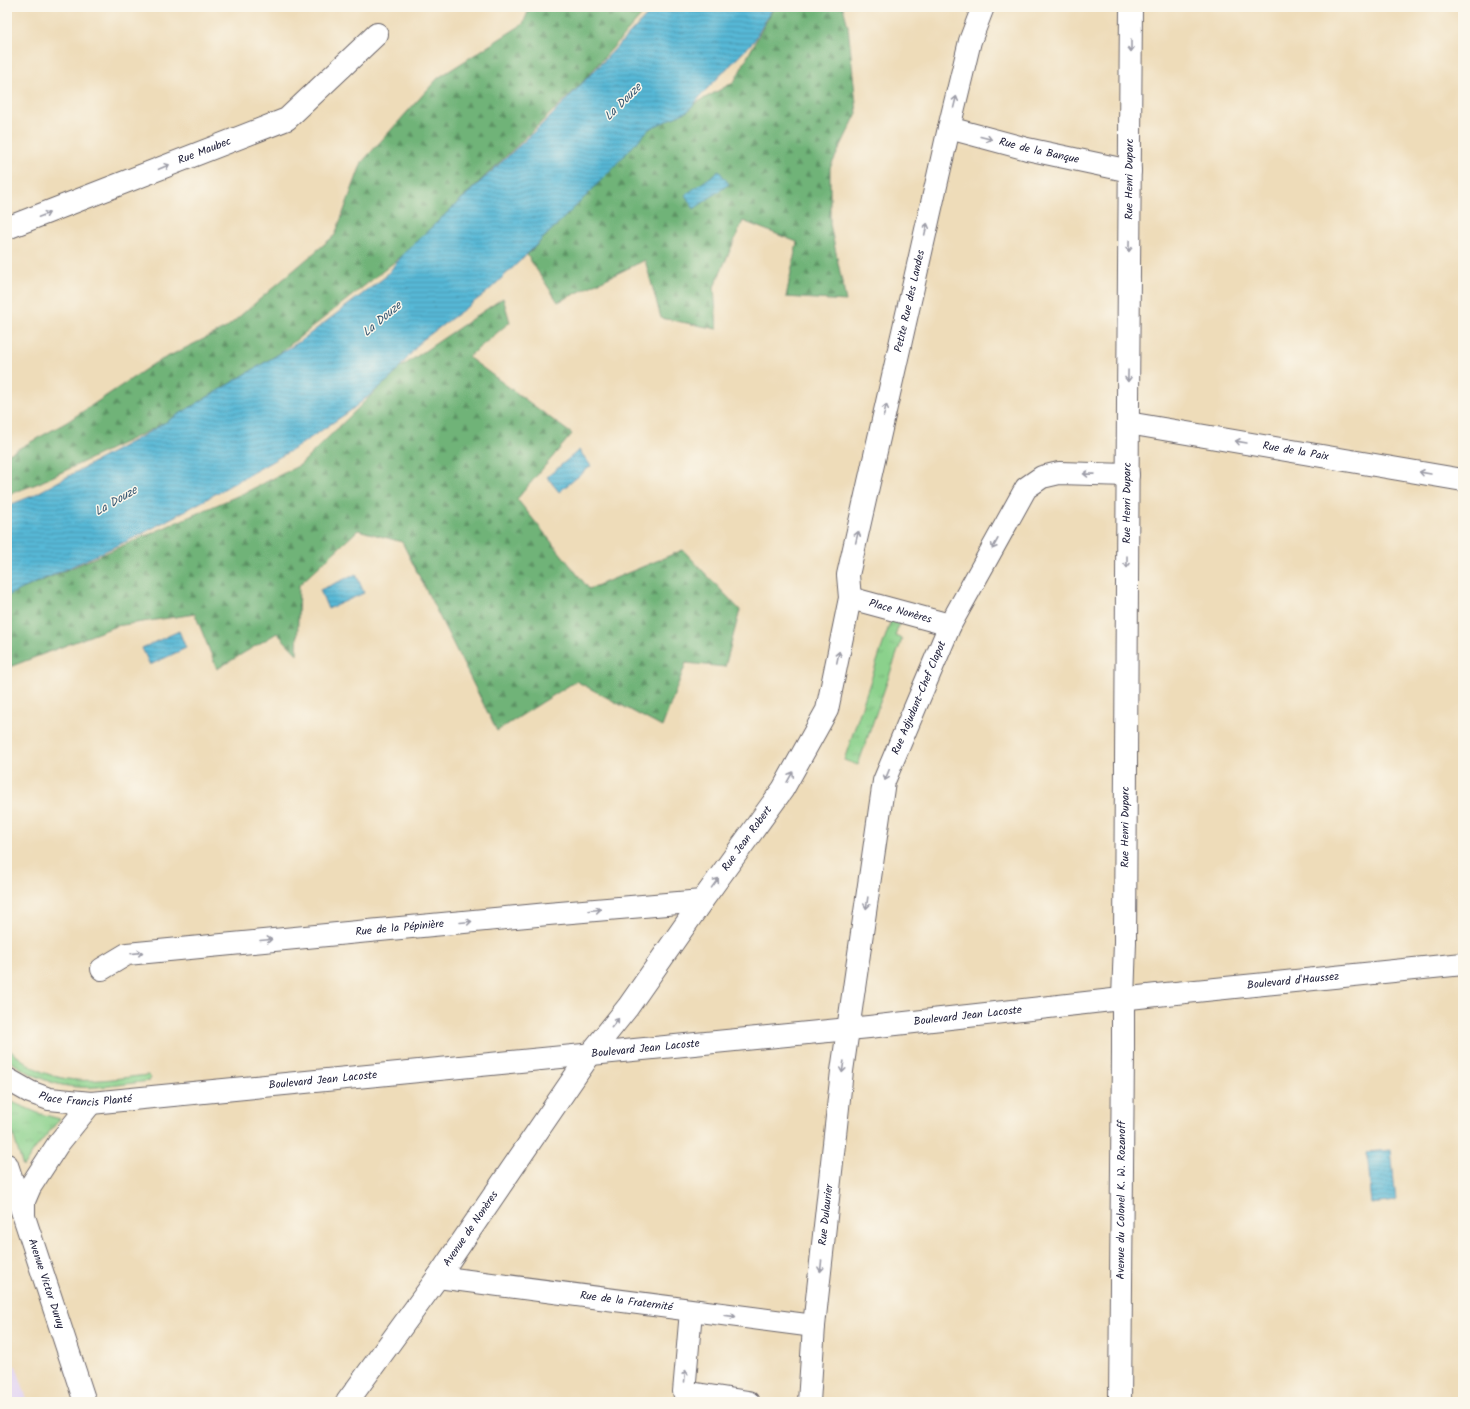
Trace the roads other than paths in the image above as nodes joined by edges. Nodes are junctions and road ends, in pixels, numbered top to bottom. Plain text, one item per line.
1 (983, 7) edge
2 (1131, 7) edge
3 (377, 34) dead end
4 (949, 128) junction
5 (1130, 171) junction
6 (7, 228) edge
7 (1128, 423) junction
8 (1128, 475) junction
9 (1463, 480) edge
10 (850, 598) junction
11 (950, 625) junction
12 (702, 901) junction
13 (1463, 964) edge
14 (102, 969) dead end
15 (1123, 999) junction
16 (848, 1029) junction
17 (591, 1054) junction
18 (7, 1080) edge
19 (167, 1095) joint
20 (91, 1103) junction
21 (7, 1165) edge
22 (24, 1217) junction
23 (438, 1277) junction
24 (691, 1311) junction
25 (814, 1326) junction
26 (85, 1402) edge
27 (347, 1402) edge
28 (748, 1402) edge
29 (809, 1402) edge
30 (1120, 1402) edge

4 -> 1 street, Petite Rue des Landes
2 -> 5 street, Rue Henri Duparc
6 -> 3 street, Rue Maubec
4 -> 5 street, Rue de la Banque
10 -> 4 street, Petite Rue des Landes
5 -> 7 street, Rue Henri Duparc
7 - 8 street, Rue Henri Duparc
9 -> 7 street, Rue de la Paix
8 -> 11 street, Rue Adjudant-Chef Clapot
8 -> 15 street, Rue Henri Duparc
10 - 11 street, Place Nonères
12 -> 10 street, Rue Jean Robert
11 -> 16 street, Rue Adjudant-Chef Clapot
14 -> 12 street, Rue de la Pépinière
17 -> 12 street, Rue Jean Robert
13 - 15 street, Boulevard d'Haussez
15 - 16 street, Boulevard Jean Lacoste
15 - 30 street, Avenue du Colonel K. W. Rozanoff
16 - 17 street, Boulevard Jean Lacoste
16 -> 25 street, Rue Dulaurier
17 - 19 street, Boulevard Jean Lacoste
17 - 23 street, Avenue de Nonères
18 - 20 street, Place Francis Planté
19 - 20 street, Place Francis Planté
20 - 22 street
21 - 22 street, Avenue Victor Duruy
22 - 26 street, Avenue Victor Duruy
23 - 24 street, Rue de la Fraternité
23 - 27 street, Avenue de Nonères
24 -> 25 street, Rue de la Fraternité
28 -> 24 street
25 - 29 street, Rue Dulaurier

